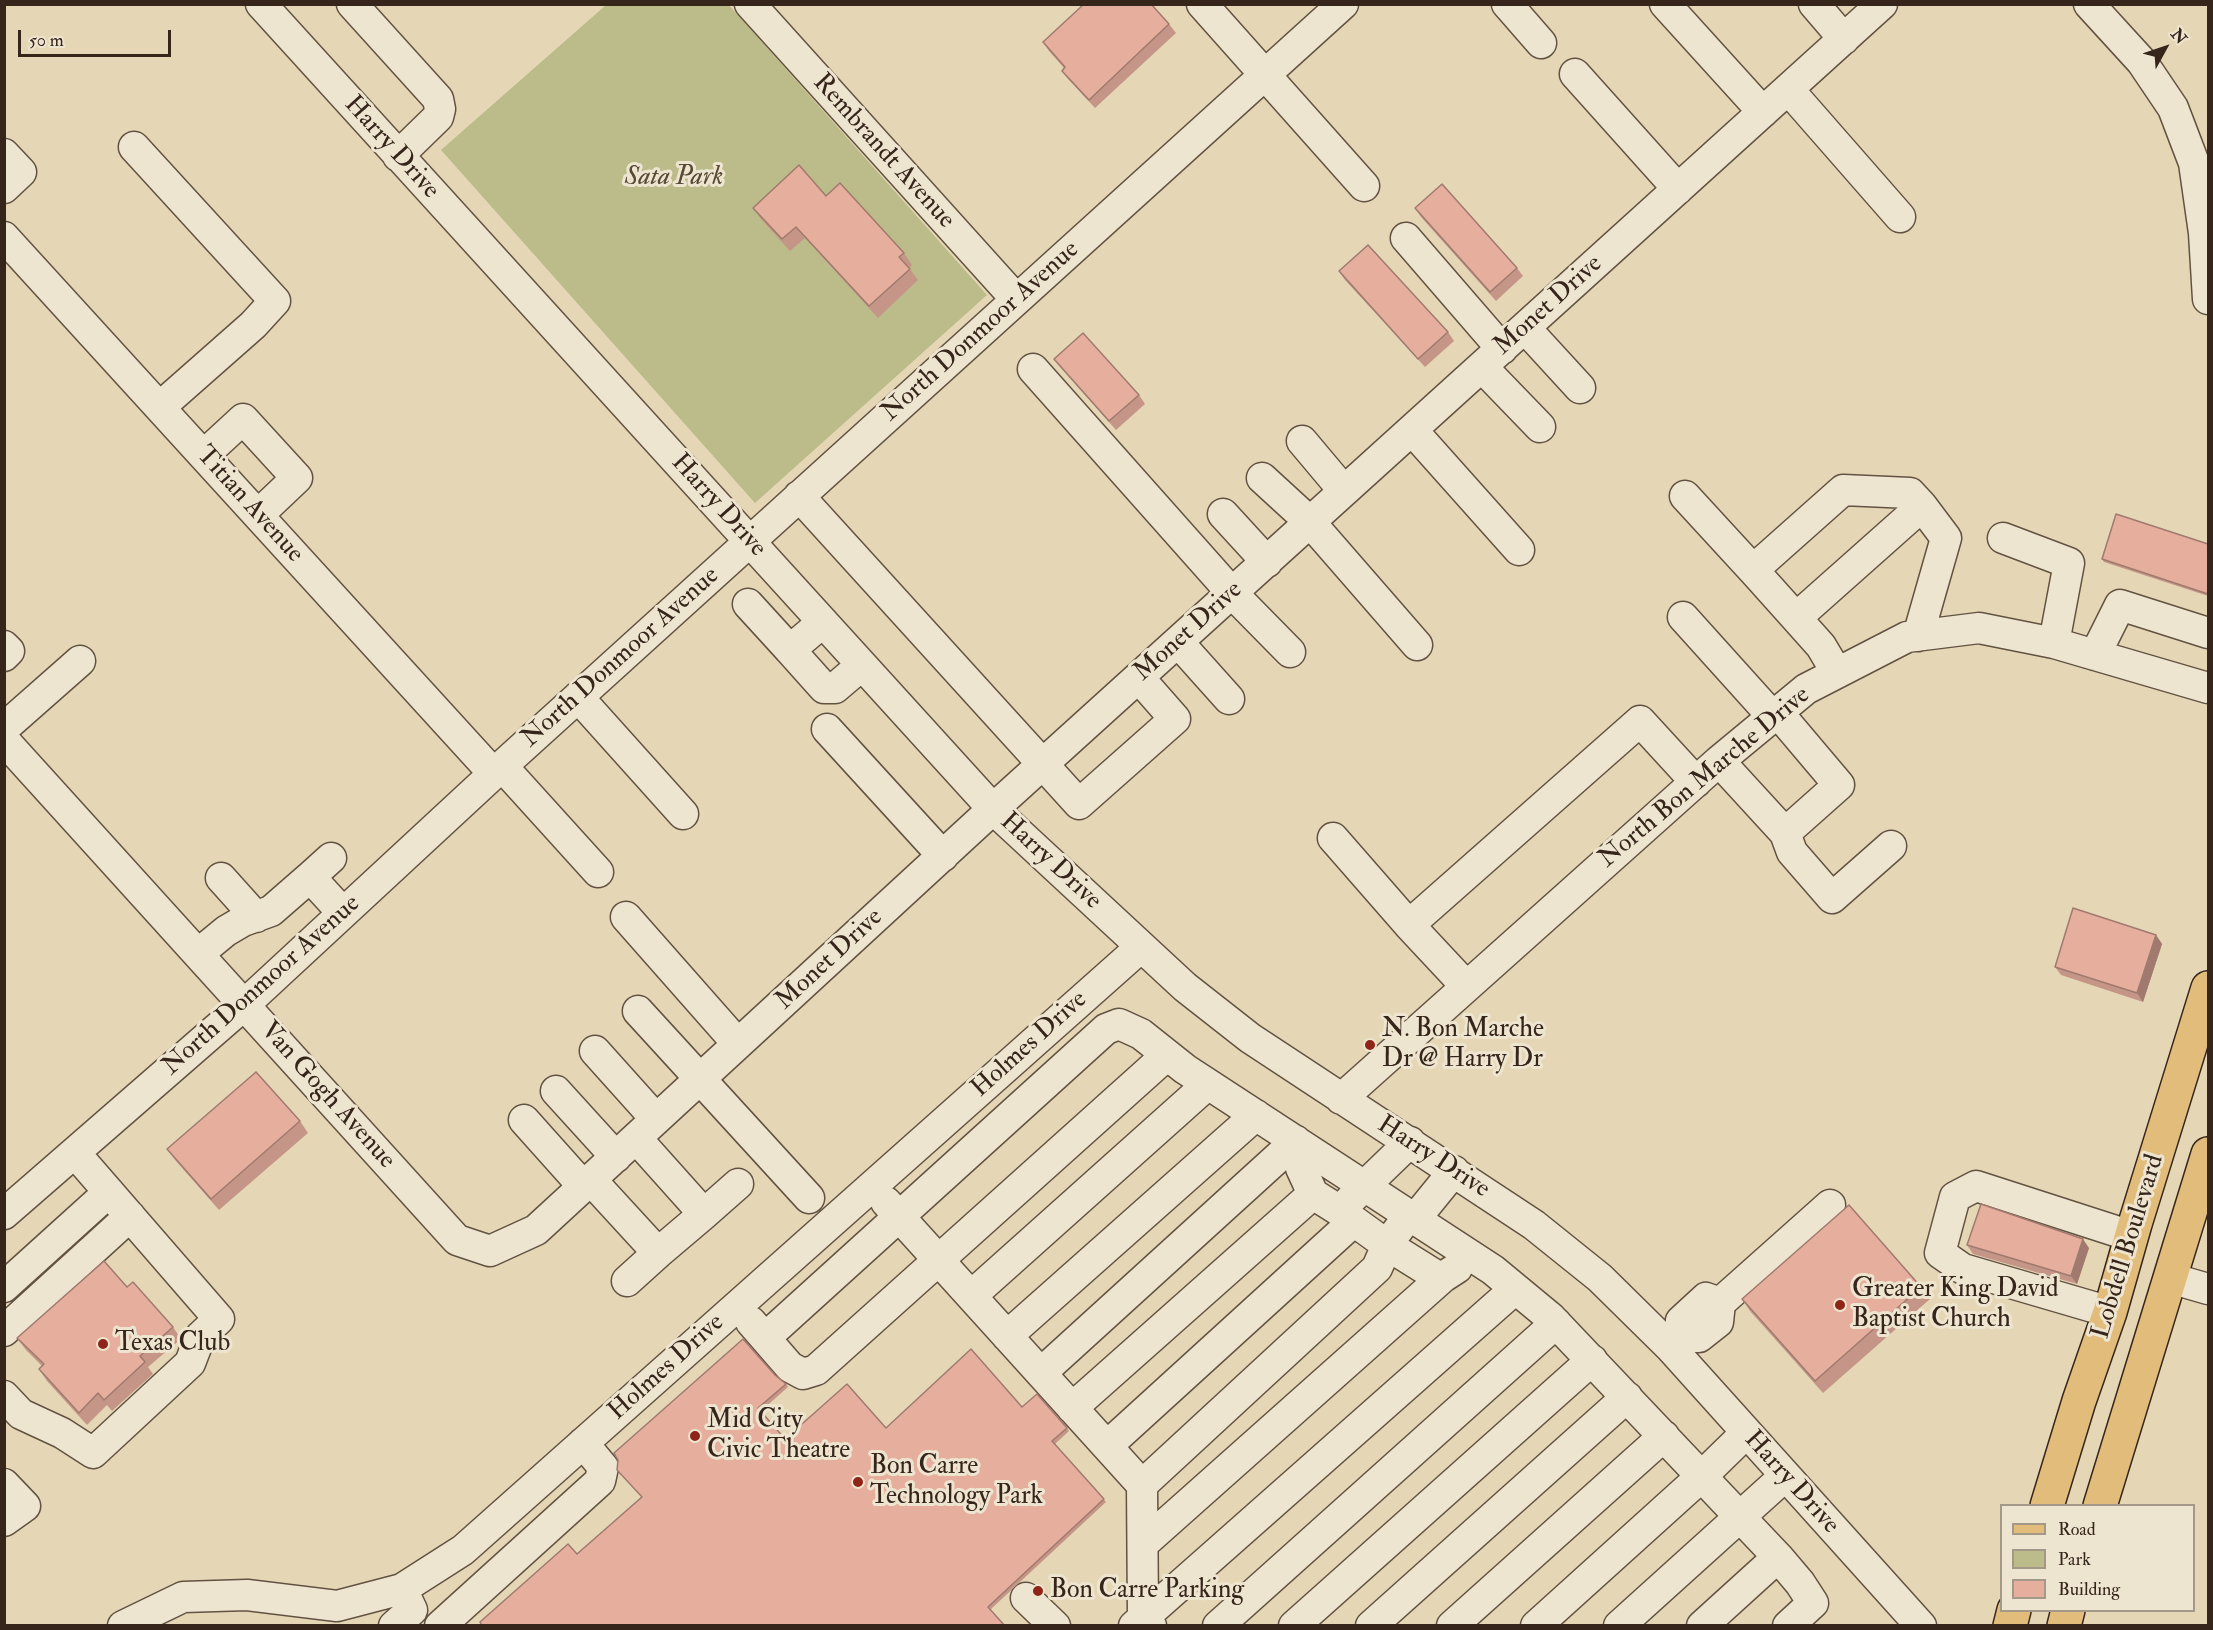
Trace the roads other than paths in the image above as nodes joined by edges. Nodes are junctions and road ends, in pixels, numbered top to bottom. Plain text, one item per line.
1 (261, 4) edge
2 (352, 4) edge
3 (750, 4) edge
4 (1202, 4) edge
5 (1342, 4) edge
6 (1507, 4) edge
7 (1665, 4) edge
8 (1814, 4) edge
9 (1882, 4) edge
10 (2089, 4) edge
11 (1844, 39) junction
12 (1541, 43) dead end
13 (1575, 74) dead end
14 (1266, 75) junction
15 (1788, 89) junction
16 (1763, 112) junction
17 (134, 147) dead end
18 (4, 154) edge
19 (398, 156) junction
20 (1364, 186) dead end
21 (4, 188) edge
22 (1678, 189) junction
23 (1900, 218) dead end
24 (4, 237) edge
25 (1406, 238) dead end
26 (1016, 299) junction
27 (2208, 299) edge
28 (1525, 328) junction
29 (1492, 358) junction
30 (1033, 369) dead end
31 (1580, 388) dead end
32 (160, 407) junction
33 (1540, 427) dead end
34 (1412, 430) junction
35 (1302, 441) dead end
36 (204, 455) junction
37 (1262, 478) dead end
38 (1344, 491) junction
39 (799, 496) junction
40 (1685, 496) dead end
41 (1922, 506) junction
42 (1223, 514) dead end
43 (258, 515) junction
44 (1310, 522) junction
45 (2002, 538) dead end
46 (750, 541) junction
47 (1519, 550) dead end
48 (1267, 562) junction
49 (1753, 570) junction
50 (1232, 593) junction
51 (748, 604) dead end
52 (1683, 617) dead end
53 (1796, 618) junction
54 (823, 621) junction
55 (2208, 633) edge
56 (1918, 636) junction
57 (1178, 642) junction
58 (2054, 643) junction
59 (1418, 645) dead end
60 (4, 646) edge
61 (790, 650) junction
62 (1290, 652) dead end
63 (2095, 655) junction
64 (4, 656) edge
65 (80, 661) dead end
66 (862, 665) junction
67 (1837, 673) junction
68 (1139, 678) junction
69 (2208, 688) edge
70 (578, 697) junction
71 (1229, 699) dead end
72 (1776, 716) junction
73 (4, 728) edge
74 (827, 729) dead end
75 (4, 740) edge
76 (1719, 761) junction
77 (1042, 765) junction
78 (498, 770) junction
79 (1696, 782) junction
80 (993, 809) junction
81 (683, 814) dead end
82 (1785, 833) junction
83 (1333, 838) dead end
84 (1891, 846) dead end
85 (943, 856) junction
86 (598, 872) dead end
87 (221, 878) dead end
88 (343, 913) junction
89 (256, 917) junction
90 (626, 917) dead end
91 (1409, 925) junction
92 (1141, 946) junction
93 (198, 954) junction
94 (1466, 986) junction
95 (2208, 988) edge
96 (244, 1005) junction
97 (638, 1011) dead end
98 (738, 1044) junction
99 (595, 1051) dead end
100 (1167, 1055) junction
101 (700, 1079) junction
102 (1208, 1084) junction
103 (556, 1091) dead end
104 (1341, 1099) junction
105 (1256, 1115) junction
106 (524, 1120) dead end
107 (636, 1138) junction
108 (1296, 1141) junction
109 (1410, 1142) junction
110 (75, 1153) junction
111 (2208, 1154) edge
112 (1454, 1171) junction
113 (587, 1183) junction
114 (738, 1184) dead end
115 (872, 1186) junction
116 (1364, 1186) junction
117 (109, 1192) junction
118 (1313, 1194) junction
119 (809, 1198) dead end
120 (1830, 1204) dead end
121 (4, 1214) edge
122 (704, 1214) junction
123 (130, 1216) junction
124 (898, 1216) junction
125 (1347, 1216) junction
126 (1412, 1217) junction
127 (1387, 1245) junction
128 (2129, 1246) junction
129 (490, 1251) joint
130 (658, 1253) junction
131 (1471, 1257) junction
132 (938, 1259) junction
133 (2172, 1273) junction
134 (1443, 1277) junction
135 (627, 1281) dead end
136 (4, 1287) edge
137 (1515, 1289) junction
138 (2208, 1289) edge
139 (971, 1296) junction
140 (737, 1306) junction
141 (2110, 1312) junction
142 (1556, 1323) junction
143 (4, 1331) edge
144 (1007, 1336) junction
145 (765, 1338) junction
146 (1677, 1341) junction
147 (1592, 1360) junction
148 (1041, 1373) junction
149 (4, 1396) edge
150 (1627, 1397) junction
151 (1072, 1408) junction
152 (1746, 1433) junction
153 (1664, 1436) junction
154 (583, 1443) junction
155 (1107, 1446) junction
156 (1702, 1476) junction
157 (1785, 1476) junction
158 (4, 1484) edge
159 (1142, 1485) junction
160 (2048, 1504) edge
161 (2101, 1504) edge
162 (1741, 1517) junction
163 (4, 1521) edge
164 (1143, 1544) junction
165 (1778, 1557) junction
166 (1026, 1598) dead end
167 (410, 1613) edge
168 (1143, 1623) edge
169 (123, 1626) edge
170 (440, 1626) edge
171 (1055, 1626) edge
172 (1218, 1626) edge
173 (1294, 1626) edge
174 (1371, 1626) edge
175 (1452, 1626) edge
176 (1536, 1626) edge
177 (1619, 1626) edge
178 (1702, 1626) edge
179 (1788, 1626) edge
180 (1921, 1626) edge

1 - 19 street, Harry Drive
2 - 19 street
3 - 26 street, Rembrandt Avenue
4 - 14 street
5 - 14 street, North Donmoor Avenue
6 - 12 street
7 - 16 street
8 - 11 street
9 - 11 street, Monet Drive
10 - 27 street
11 - 15 street, Monet Drive
13 - 22 street
14 - 20 street
14 - 26 street, North Donmoor Avenue
15 - 16 street, Monet Drive
15 - 23 street
16 - 22 street, Monet Drive
17 - 32 street
18 - 21 street
19 - 46 street, Harry Drive
22 - 28 street, Monet Drive
24 - 32 street, Titian Avenue
25 - 29 street
26 - 39 street, North Donmoor Avenue
28 - 29 street, Monet Drive
28 - 31 street
29 - 33 street
29 - 34 street, Monet Drive
30 - 50 street
32 - 36 street, Titian Avenue
34 - 38 street, Monet Drive
34 - 47 street
35 - 38 street
36 - 43 street, Titian Avenue
36 - 43 street
37 - 44 street
38 - 44 street, Monet Drive
39 - 46 street, North Donmoor Avenue
39 - 77 street
40 - 49 street
41 - 49 street
41 - 53 street
41 - 56 street
42 - 48 street
43 - 78 street, Titian Avenue
44 - 48 street, Monet Drive
44 - 59 street
45 - 58 street
46 - 54 street, Harry Drive
46 - 70 street, North Donmoor Avenue
48 - 50 street, Monet Drive
49 - 53 street
50 - 57 street, Monet Drive
50 - 62 street
51 - 61 street
52 - 72 street
53 - 67 street
54 - 61 street
54 - 66 street, Harry Drive
55 - 63 street
56 - 58 street, North Bon Marche Drive
56 - 67 street, North Bon Marche Drive
57 - 68 street, Monet Drive
57 - 71 street
58 - 63 street, North Bon Marche Drive
60 - 64 street
61 - 66 street
63 - 69 street, North Bon Marche Drive
65 - 73 street
66 - 80 street, Harry Drive
67 - 72 street, North Bon Marche Drive
68 - 77 street, Monet Drive
68 - 77 street
70 - 78 street, North Donmoor Avenue
70 - 81 street
72 - 76 street, North Bon Marche Drive
72 - 82 street
74 - 85 street
75 - 93 street, Van Gogh Avenue
76 - 79 street, North Bon Marche Drive
76 - 82 street
77 - 80 street, Monet Drive
78 - 86 street, Titian Avenue
78 - 88 street, North Donmoor Avenue
79 - 91 street
79 - 94 street, North Bon Marche Drive
80 - 85 street, Monet Drive
80 - 92 street, Harry Drive
82 - 84 street
83 - 91 street
85 - 98 street, Monet Drive
87 - 89 street
88 - 89 street
88 - 96 street, North Donmoor Avenue
89 - 93 street
90 - 98 street
91 - 94 street
92 - 104 street, Harry Drive
92 - 115 street, Holmes Drive
93 - 96 street, Van Gogh Avenue
94 - 104 street, North Bon Marche Drive
95 - 128 main road, Lobdell Boulevard
96 - 110 street, North Donmoor Avenue
96 - 129 street, Van Gogh Avenue
97 - 101 street
98 - 101 street, Monet Drive
99 - 107 street
100 - 102 street
100 - 124 street
100 - 132 street
101 - 107 street, Monet Drive
101 - 119 street
102 - 105 street
102 - 139 street
103 - 107 street
104 - 109 street, Harry Drive
105 - 108 street
105 - 144 street
106 - 113 street
107 - 113 street, Monet Drive
107 - 122 street
108 - 116 street
108 - 118 street
108 - 148 street
109 - 112 street, Harry Drive
109 - 116 street
110 - 117 street
110 - 121 street, North Donmoor Avenue
111 - 133 main road, Lobdell Boulevard
112 - 126 street
112 - 146 street, Harry Drive
113 - 129 street, Monet Drive
113 - 130 street
114 - 122 street
115 - 124 street
115 - 140 street, Holmes Drive
116 - 125 street
116 - 126 street
117 - 123 street
117 - 136 street
118 - 125 street
118 - 151 street
120 - 146 street
122 - 130 street
123 - 143 street
123 - 149 street
124 - 132 street
124 - 145 street
125 - 127 street
125 - 155 street
126 - 127 street
126 - 131 street
127 - 134 street
127 - 159 street
128 - 133 main road
128 - 141 main road, Lobdell Boulevard
128 - 141 street
130 - 135 street
131 - 134 street
131 - 137 street
132 - 139 street
132 - 145 street
133 - 138 street
133 - 161 main road, Lobdell Boulevard
134 - 164 street
137 - 142 street
137 - 168 street
139 - 144 street
140 - 145 street
140 - 154 street, Holmes Drive
141 - 160 main road, Lobdell Boulevard
142 - 147 street
142 - 172 street
144 - 148 street
146 - 152 street, Harry Drive
147 - 150 street
147 - 173 street
148 - 151 street
150 - 153 street
150 - 174 street
151 - 155 street
152 - 156 street
152 - 157 street, Harry Drive
153 - 156 street
153 - 175 street
154 - 167 street, Holmes Drive
154 - 170 street
155 - 159 street
156 - 162 street
156 - 176 street
157 - 162 street
157 - 180 street, Harry Drive
158 - 163 street
159 - 164 street
162 - 165 street
162 - 177 street
164 - 168 street
165 - 178 street
165 - 179 street
166 - 171 street
167 - 169 street, Holmes Drive

